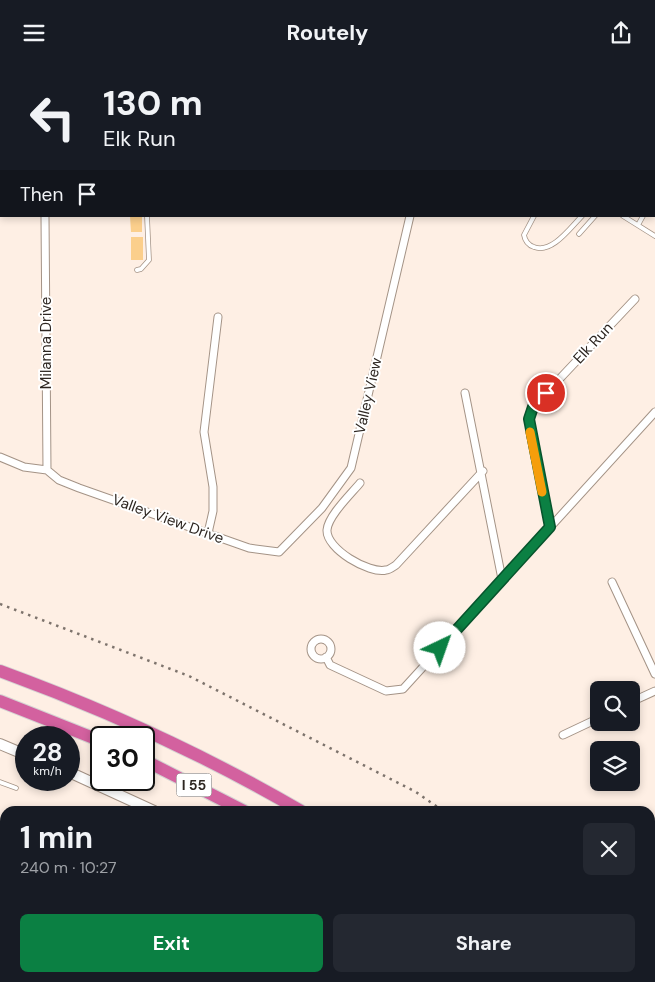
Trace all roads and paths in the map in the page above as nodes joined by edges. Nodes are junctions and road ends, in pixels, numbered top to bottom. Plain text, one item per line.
1 (321, 65) edge
2 (325, 65) edge
3 (45, 217) edge
4 (148, 217) edge
5 (410, 217) edge
6 (533, 217) edge
7 (581, 217) edge
8 (594, 217) edge
9 (625, 217) edge
10 (642, 217) edge
11 (638, 225) junction
12 (579, 234) dead end
13 (655, 236) edge
14 (137, 270) dead end
15 (635, 299) dead end
16 (218, 317) dead end
17 (465, 393) dead end
18 (655, 412) edge
19 (0, 457) edge
20 (46, 470) junction
21 (482, 471) junction
22 (360, 483) dead end
23 (550, 527) junction
24 (208, 533) junction
25 (279, 552) joint
26 (502, 579) junction
27 (612, 582) dead end
28 (326, 657) dead end
29 (0, 671) edge
30 (655, 674) edge
31 (655, 691) edge
32 (640, 698) edge
33 (0, 701) edge
34 (590, 722) edge
35 (563, 735) dead end
36 (90, 737) edge
37 (0, 744) edge
38 (15, 750) edge
39 (155, 766) edge
40 (80, 778) edge
41 (0, 782) edge
42 (15, 788) edge
43 (137, 806) edge
44 (234, 806) edge
45 (292, 806) edge

1 - 2 lane
3 - 20 street, Milanna Drive
4 - 14 lane
5 - 25 street, Valley View
6 - 7 lane
8 - 12 lane
9 - 11 lane
10 - 11 lane
11 - 13 lane
15 - 23 street, Elk Run
16 - 24 street
17 - 21 street
18 - 23 street
19 - 20 street
20 - 24 street, Valley View Drive
21 - 22 street
21 - 26 street
23 - 26 street
24 - 25 street, Valley View Drive
26 - 28 street
27 - 30 street
29 - 45 highway, I 55
31 - 32 street
33 - 36 highway
34 - 35 street
37 - 38 street
39 - 44 highway, I 55
40 - 43 street
41 - 42 lane

